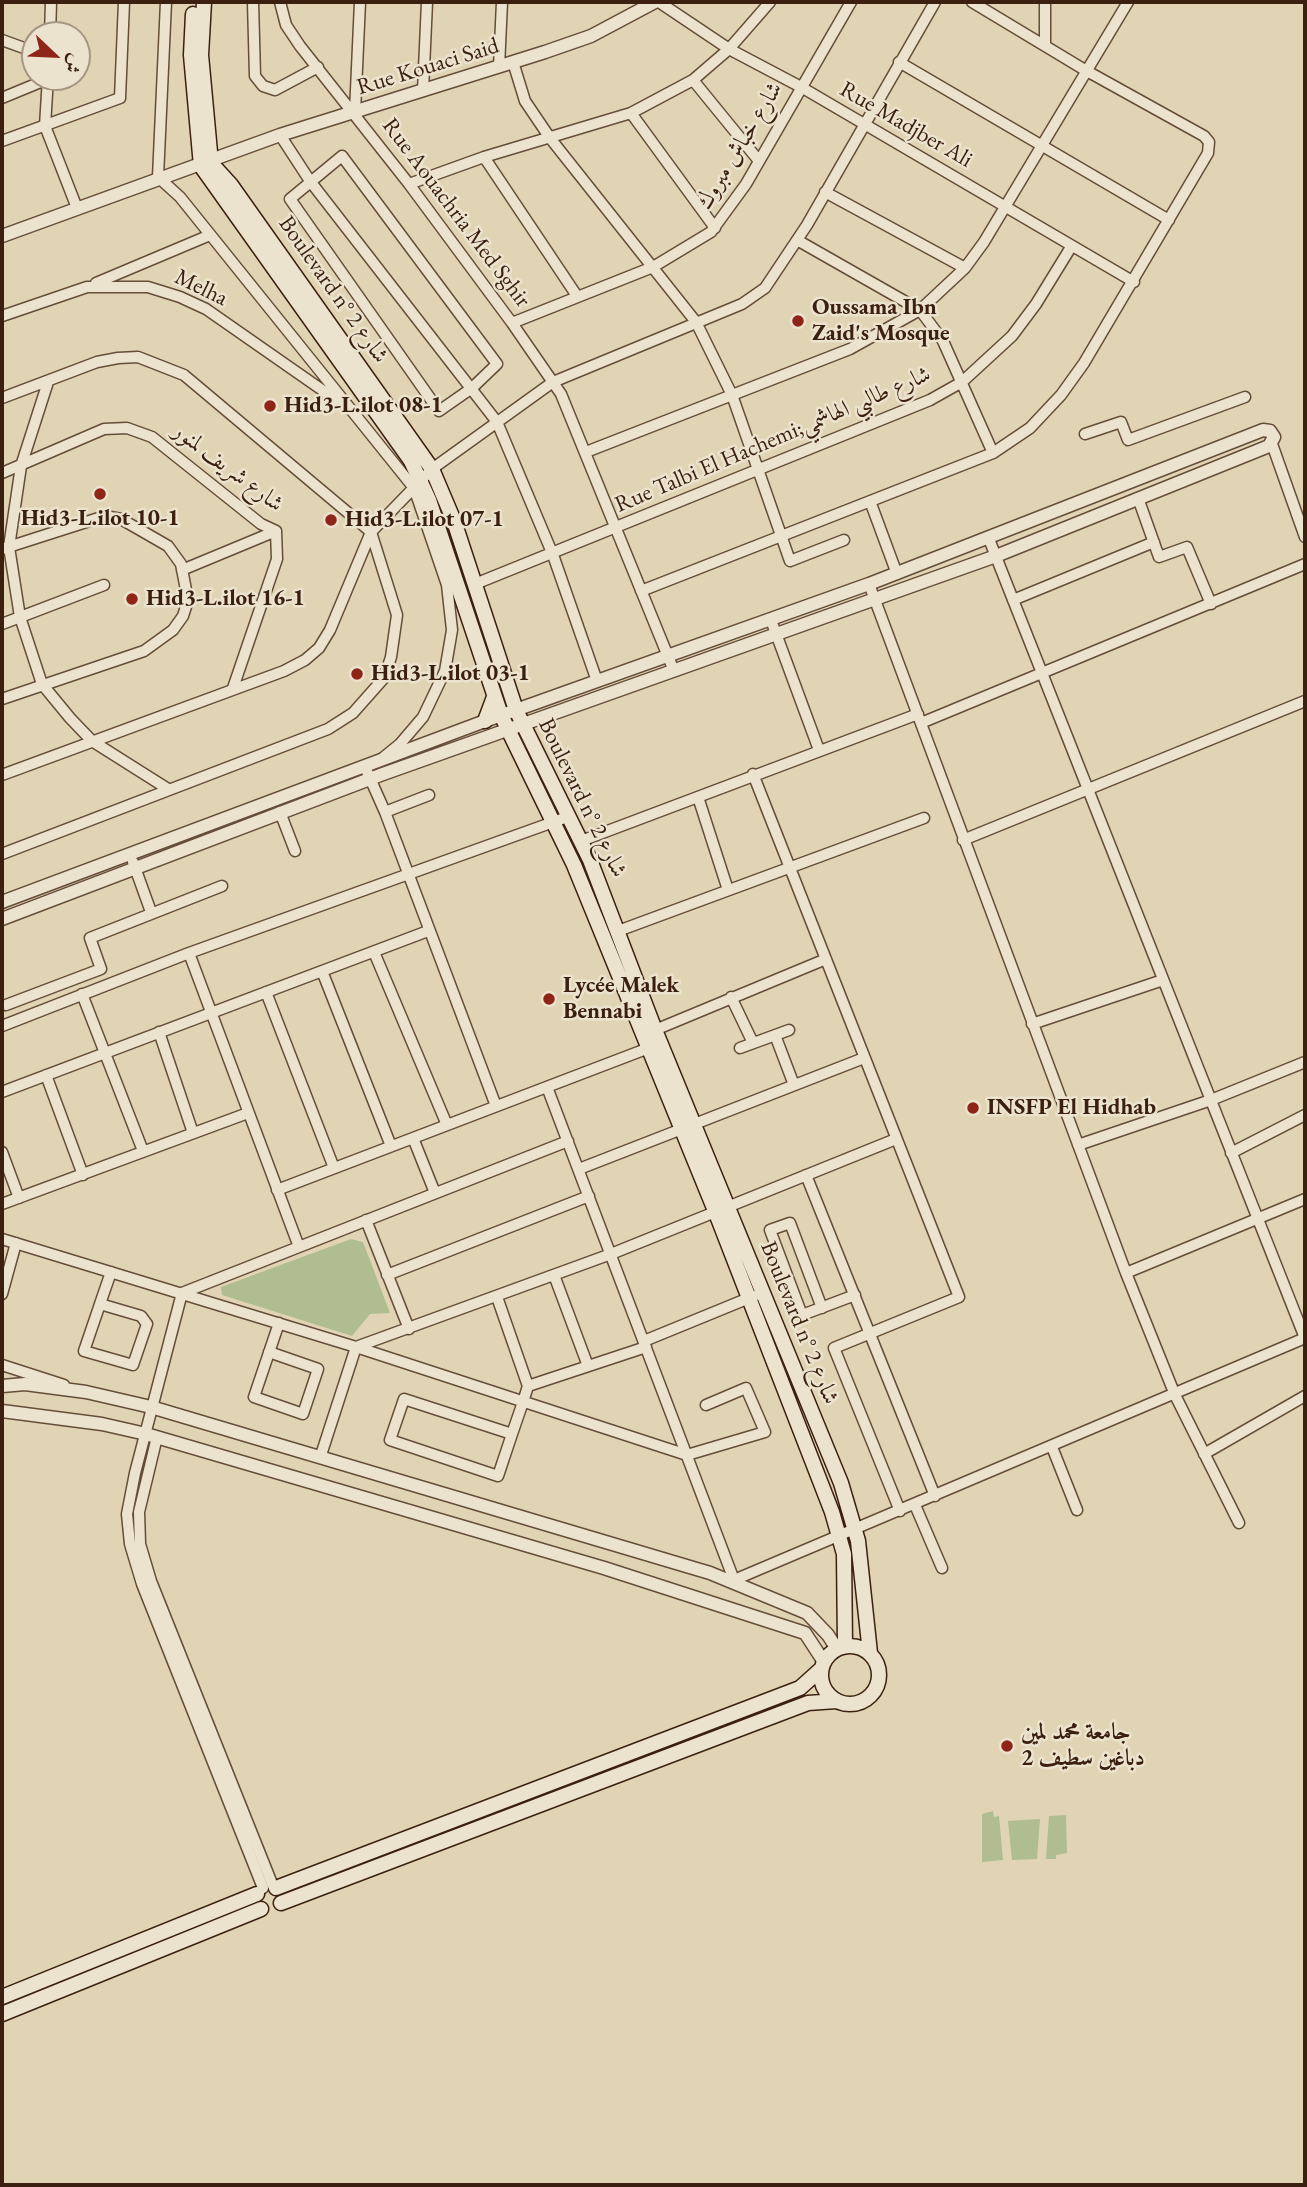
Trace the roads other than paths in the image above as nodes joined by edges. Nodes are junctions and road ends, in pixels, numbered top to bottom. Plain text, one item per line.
1 (51, 2) edge
2 (124, 2) edge
3 (166, 2) edge
4 (194, 2) edge
5 (204, 2) edge
6 (253, 2) edge
7 (280, 2) edge
8 (360, 2) edge
9 (427, 2) edge
10 (502, 2) edge
11 (657, 2) edge
12 (770, 2) edge
13 (851, 2) edge
14 (935, 2) edge
15 (972, 2) edge
16 (1045, 2) edge
17 (1128, 2) edge
18 (50, 21) edge
19 (2, 40) edge
20 (1045, 46) junction
21 (21, 47) edge
22 (729, 49) junction
23 (513, 62) junction
24 (900, 62) junction
25 (318, 67) junction
26 (499, 67) junction
27 (1085, 70) junction
28 (693, 80) junction
29 (801, 87) junction
30 (21, 90) edge
31 (47, 91) edge
32 (423, 91) junction
33 (2, 98) edge
34 (355, 112) junction
35 (631, 113) junction
36 (862, 126) junction
37 (45, 127) junction
38 (280, 135) junction
39 (550, 138) junction
40 (2, 141) edge
41 (1042, 145) junction
42 (484, 157) junction
43 (759, 161) junction
44 (206, 164) junction
45 (159, 177) junction
46 (310, 181) junction
47 (409, 184) junction
48 (825, 191) junction
49 (1006, 206) junction
50 (77, 208) junction
51 (1169, 220) junction
52 (715, 228) junction
53 (210, 235) junction
54 (2, 236) edge
55 (797, 240) junction
56 (1071, 247) junction
57 (653, 267) junction
58 (965, 268) junction
59 (1134, 282) junction
60 (86, 287) junction
61 (577, 296) junction
62 (920, 310) junction
63 (2, 316) edge
64 (512, 323) junction
65 (696, 323) junction
66 (48, 382) junction
67 (553, 382) junction
68 (962, 382) junction
69 (472, 388) junction
70 (732, 395) junction
71 (1245, 397) dead end
72 (2, 398) edge
73 (359, 416) junction
74 (497, 422) junction
75 (1085, 434) dead end
76 (1272, 444) junction
77 (586, 452) junction
78 (993, 453) junction
79 (21, 466) junction
80 (757, 468) junction
81 (432, 469) junction
82 (2, 473) edge
83 (417, 484) junction
84 (1114, 490) junction
85 (1138, 498) junction
86 (870, 501) junction
87 (1121, 505) junction
88 (614, 529) junction
89 (276, 531) junction
90 (371, 532) junction
91 (781, 536) junction
92 (1305, 537) edge
93 (989, 539) junction
94 (844, 540) dead end
95 (1154, 542) junction
96 (5, 548) edge
97 (553, 555) junction
98 (996, 556) junction
99 (1305, 564) edge
100 (182, 570) junction
101 (897, 573) junction
102 (475, 584) junction
103 (869, 584) junction
104 (104, 585) dead end
105 (641, 591) junction
106 (1013, 600) junction
107 (876, 601) junction
108 (1210, 604) junction
109 (20, 617) junction
110 (772, 620) junction
111 (2, 624) edge
112 (777, 635) junction
113 (668, 656) junction
114 (674, 671) junction
115 (1042, 673) junction
116 (597, 681) junction
117 (41, 684) junction
118 (233, 688) junction
119 (494, 697) junction
120 (2, 699) edge
121 (1305, 701) edge
122 (920, 718) junction
123 (511, 720) junction
124 (485, 721) junction
125 (92, 741) junction
126 (819, 750) junction
127 (370, 770) junction
128 (753, 774) junction
129 (2, 775) edge
130 (168, 789) junction
131 (1088, 790) junction
132 (429, 795) dead end
133 (698, 797) junction
134 (385, 812) junction
135 (280, 813) junction
136 (570, 816) junction
137 (924, 818) dead end
138 (552, 820) junction
139 (581, 841) junction
140 (962, 841) junction
141 (295, 851) dead end
142 (130, 853) junction
143 (2, 854) edge
144 (789, 867) junction
145 (134, 869) junction
146 (407, 873) junction
147 (222, 886) dead end
148 (728, 890) junction
149 (2, 902) edge
150 (151, 912) junction
151 (2, 919) edge
152 (428, 931) junction
153 (618, 931) junction
154 (374, 952) junction
155 (189, 953) junction
156 (826, 959) junction
157 (322, 971) junction
158 (1163, 981) junction
159 (266, 992) junction
160 (2, 993) edge
161 (82, 995) junction
162 (731, 996) junction
163 (6, 1005) junction
164 (211, 1013) junction
165 (7, 1024) edge
166 (1032, 1024) junction
167 (789, 1030) dead end
168 (159, 1032) junction
169 (775, 1035) junction
170 (658, 1036) junction
171 (754, 1043) junction
172 (740, 1048) dead end
173 (647, 1049) junction
174 (105, 1053) junction
175 (864, 1058) junction
176 (1305, 1062) edge
177 (46, 1075) junction
178 (794, 1085) junction
179 (547, 1087) junction
180 (2, 1092) edge
181 (1211, 1100) junction
182 (496, 1106) junction
183 (248, 1113) junction
184 (1305, 1115) edge
185 (447, 1125) junction
186 (688, 1127) junction
187 (193, 1133) junction
188 (414, 1138) junction
189 (896, 1139) junction
190 (568, 1141) junction
191 (1078, 1145) junction
192 (391, 1146) junction
193 (2, 1152) edge
194 (143, 1152) junction
195 (1231, 1153) junction
196 (334, 1168) junction
197 (579, 1170) junction
198 (83, 1175) junction
199 (806, 1175) junction
200 (277, 1190) junction
201 (435, 1193) junction
202 (589, 1196) junction
203 (19, 1198) junction
204 (1305, 1199) edge
205 (2, 1204) edge
206 (722, 1210) junction
207 (1257, 1218) junction
208 (366, 1220) junction
209 (2, 1239) edge
210 (16, 1243) junction
211 (299, 1247) junction
212 (611, 1254) junction
213 (111, 1272) junction
214 (1126, 1273) junction
215 (387, 1275) junction
216 (554, 1275) junction
217 (182, 1293) junction
218 (2, 1294) edge
219 (756, 1295) junction
220 (855, 1295) junction
221 (497, 1297) junction
222 (100, 1304) junction
223 (822, 1308) junction
224 (279, 1323) junction
225 (409, 1329) junction
226 (870, 1333) junction
227 (1305, 1338) edge
228 (645, 1344) junction
229 (356, 1347) junction
230 (269, 1352) junction
231 (2, 1366) edge
232 (588, 1366) junction
233 (2, 1386) edge
234 (528, 1386) junction
235 (86, 1392) junction
236 (1175, 1395) junction
237 (1305, 1396) edge
238 (523, 1402) junction
239 (706, 1405) dead end
240 (150, 1407) junction
241 (2, 1411) edge
242 (512, 1434) junction
243 (151, 1436) junction
244 (1052, 1447) junction
245 (1204, 1454) junction
246 (321, 1455) junction
247 (687, 1455) junction
248 (935, 1496) junction
249 (915, 1505) junction
250 (1077, 1510) dead end
251 (900, 1511) junction
252 (1239, 1523) dead end
253 (855, 1530) junction
254 (840, 1536) junction
255 (942, 1568) dead end
256 (734, 1580) junction
257 (841, 1648) junction
258 (870, 1653) junction
259 (822, 1666) junction
260 (836, 1701) junction
261 (268, 1895) junction
262 (2, 1997) edge
263 (2, 2014) edge

1 - 18 street
2 - 37 street
3 - 45 street
4 - 44 main road
5 - 44 main road
6 - 25 street
7 - 25 street, Rue Aouachria Med Sghir
8 - 34 street
9 - 32 street
10 - 26 street
11 - 22 street, Rue Madjber Ali
11 - 23 street, Rue Kouaci Said
12 - 22 street
13 - 29 street, شارع خباش مبروك
14 - 24 street
15 - 20 street
16 - 20 street
17 - 27 street
19 - 21 street
20 - 27 street
22 - 28 street
22 - 29 street, Rue Madjber Ali
23 - 26 street, Rue Kouaci Said
23 - 39 street
24 - 36 street
24 - 41 street
25 - 34 street, Rue Aouachria Med Sghir
26 - 32 street, Rue Kouaci Said
27 - 41 street
27 - 51 street
28 - 35 street
28 - 43 street
29 - 36 street, Rue Madjber Ali
29 - 43 street, شارع خباش مبروك
30 - 33 street
31 - 37 street
32 - 34 street, Rue Kouaci Said
34 - 38 street, Rue Kouaci Said
34 - 47 street, Rue Aouachria Med Sghir
35 - 39 street
35 - 52 street
36 - 48 street
36 - 49 street, Rue Madjber Ali
37 - 40 street
37 - 50 street
38 - 44 street, Rue Kouaci Said
38 - 46 street
39 - 42 street
39 - 57 street
41 - 49 street
41 - 51 street
42 - 47 street
42 - 61 street
43 - 52 street, شارع خباش مبروك
44 - 45 street, Rue Kouaci Said
44 - 81 main road, Boulevard n° شارع 2
44 - 83 main road, Boulevard n° شارع 2
45 - 50 street, Rue Kouaci Said
45 - 53 street
46 - 69 street
46 - 69 street
46 - 69 street
47 - 64 street, Rue Aouachria Med Sghir
48 - 55 street
48 - 58 street
49 - 56 street, Rue Madjber Ali
49 - 58 street
50 - 54 street, Rue Kouaci Said
51 - 59 street
52 - 57 street, شارع خباش مبروك
53 - 60 street
53 - 73 street
55 - 62 street
55 - 65 street
56 - 59 street, Rue Madjber Ali
56 - 68 street, Rue Talbi El Hachemi;شارع طالبي الهاشمي
57 - 61 street, شارع خباش مبروك
57 - 65 street
58 - 62 street
59 - 78 street
60 - 63 street, Melha
60 - 73 street, Melha
61 - 64 street, شارع خباش مبروك
62 - 68 street
62 - 70 street
64 - 67 street, Rue Aouachria Med Sghir
65 - 67 street
65 - 70 street
66 - 72 street
66 - 79 street
66 - 90 street
67 - 74 street
67 - 77 street, Rue Aouachria Med Sghir
68 - 78 street
68 - 80 street, Rue Talbi El Hachemi;شارع طالبي الهاشمي
69 - 74 street
70 - 77 street
70 - 80 street
71 - 75 street
73 - 83 street
74 - 81 street
74 - 97 street
76 - 84 street
76 - 85 street
76 - 92 street
77 - 88 street, Rue Aouachria Med Sghir
78 - 86 street
79 - 82 street, شارع شريف لمنور
79 - 89 street, شارع شريف لمنور
79 - 96 street
80 - 88 street, Rue Talbi El Hachemi;شارع طالبي الهاشمي
80 - 91 street
81 - 83 street
81 - 102 main road, Boulevard n° شارع 2
83 - 90 street
83 - 119 main road, Boulevard n° شارع 2
83 - 127 street
84 - 87 street
84 - 93 street
85 - 87 street
85 - 95 street
86 - 91 street
86 - 101 street
87 - 98 street
88 - 97 street, Rue Talbi El Hachemi;شارع طالبي الهاشمي
88 - 105 street, Rue Aouachria Med Sghir
89 - 100 street
89 - 118 street, شارع شريف لمنور
90 - 118 street
90 - 130 street
91 - 94 street
91 - 105 street
93 - 98 street
93 - 101 street
95 - 106 street
95 - 108 street
96 - 100 street
96 - 109 street
97 - 102 street, Rue Talbi El Hachemi;شارع طالبي الهاشمي
97 - 116 street
98 - 106 street
98 - 107 street
99 - 108 street
100 - 117 street
101 - 103 street
102 - 123 main road, Boulevard n° شارع 2
103 - 107 street
103 - 110 street
104 - 109 street
105 - 113 street, Rue Aouachria Med Sghir
106 - 115 street
107 - 112 street
107 - 122 street
108 - 115 street
109 - 111 street
109 - 117 street
110 - 112 street
110 - 113 street
112 - 114 street
112 - 126 street
113 - 114 street, Rue Aouachria Med Sghir
113 - 116 street
114 - 123 street
115 - 122 street
115 - 131 street
116 - 123 street
117 - 120 street
117 - 125 street
118 - 125 street
119 - 123 main road, Boulevard n° شارع 2
119 - 124 main road
121 - 131 street
122 - 126 street
122 - 140 street
123 - 124 street
123 - 127 street
123 - 136 main road, Boulevard n° شارع 2
123 - 138 main road, Boulevard n° شارع 2
124 - 127 street
125 - 129 street
125 - 130 street
126 - 128 street
127 - 134 street
127 - 135 street
127 - 142 street
128 - 133 street
128 - 144 street
130 - 143 street
131 - 140 street
131 - 158 street
132 - 134 street
133 - 139 street
133 - 148 street
134 - 146 street
135 - 141 street
135 - 145 street
136 - 138 street
136 - 139 main road, Boulevard n° شارع 2
137 - 144 street
138 - 146 street
138 - 173 main road, Boulevard n° شارع 2
139 - 153 main road, Boulevard n° شارع 2
140 - 166 street
142 - 145 street
142 - 149 street
144 - 148 street
144 - 156 street
145 - 150 street
145 - 151 street
146 - 152 street
146 - 155 street
147 - 150 street
148 - 153 street
150 - 163 street
152 - 154 street
152 - 182 street
153 - 170 main road, Boulevard n° شارع 2
154 - 157 street
154 - 185 street
155 - 161 street
155 - 164 street
156 - 162 street
156 - 175 street
157 - 159 street
157 - 192 street
158 - 166 street
158 - 181 street
159 - 164 street
159 - 196 street
160 - 163 street
161 - 165 street
161 - 174 street
162 - 170 street
162 - 171 street
163 - 165 street
164 - 168 street
164 - 183 street
166 - 191 street
167 - 169 street
168 - 174 street
168 - 187 street
169 - 171 street
169 - 178 street
170 - 173 street
170 - 186 main road, Boulevard n° شارع 2
171 - 172 street
173 - 179 street
173 - 186 main road, Boulevard n° شارع 2
174 - 177 street
174 - 194 street
175 - 178 street
175 - 189 street
176 - 181 street
177 - 180 street
177 - 198 street
178 - 186 street
179 - 182 street
179 - 190 street
181 - 191 street
181 - 195 street
182 - 185 street
183 - 187 street
183 - 200 street
184 - 195 street
185 - 188 street
186 - 197 street
186 - 206 main road, Boulevard n° شارع 2
187 - 194 street
188 - 192 street
188 - 201 street
189 - 199 street
189 - 226 street
190 - 197 street
190 - 201 street
191 - 214 street
192 - 196 street
193 - 203 street
194 - 198 street
195 - 207 street
196 - 200 street
197 - 202 street
198 - 203 street
199 - 206 street
199 - 220 street
200 - 211 street
201 - 208 street
202 - 212 street
202 - 215 street
203 - 205 street
204 - 207 street
206 - 212 street
206 - 219 main road, Boulevard n° شارع 2
207 - 214 street
207 - 227 street
208 - 211 street
208 - 215 street
209 - 210 street
210 - 213 street
210 - 218 street
211 - 217 street
212 - 216 street
212 - 228 street
213 - 217 street
213 - 222 street
214 - 236 street
215 - 225 street
216 - 221 street
216 - 232 street
217 - 224 street
217 - 240 street
219 - 228 street
219 - 253 main road, Boulevard n° شارع 2
219 - 254 main road, Boulevard n° شارع 2
220 - 223 street
220 - 226 street
221 - 225 street
221 - 234 street
222 - 222 street
223 - 223 street
224 - 229 street
224 - 230 street
225 - 229 street
226 - 248 street
226 - 251 street
227 - 236 street
228 - 232 street
228 - 247 street
229 - 238 street
229 - 246 street
230 - 230 street
231 - 235 street
232 - 234 street
233 - 235 street
234 - 238 street
235 - 240 street
236 - 244 street
236 - 245 street
237 - 245 street
238 - 242 street
238 - 247 street
239 - 247 street
240 - 243 street
240 - 246 street
241 - 243 street
242 - 242 street
243 - 259 street
243 - 261 street
244 - 248 street
244 - 250 street
245 - 252 street
246 - 256 street
247 - 256 street
248 - 249 street
249 - 251 street
249 - 255 street
251 - 253 street
253 - 254 street
253 - 258 main road, Boulevard n° شارع 2
254 - 256 street
254 - 257 main road, Boulevard n° شارع 2
256 - 257 street
257 - 258 main road
257 - 259 main road
258 - 260 main road
259 - 260 main road
259 - 261 main road
260 - 261 main road
261 - 262 main road
261 - 263 main road

